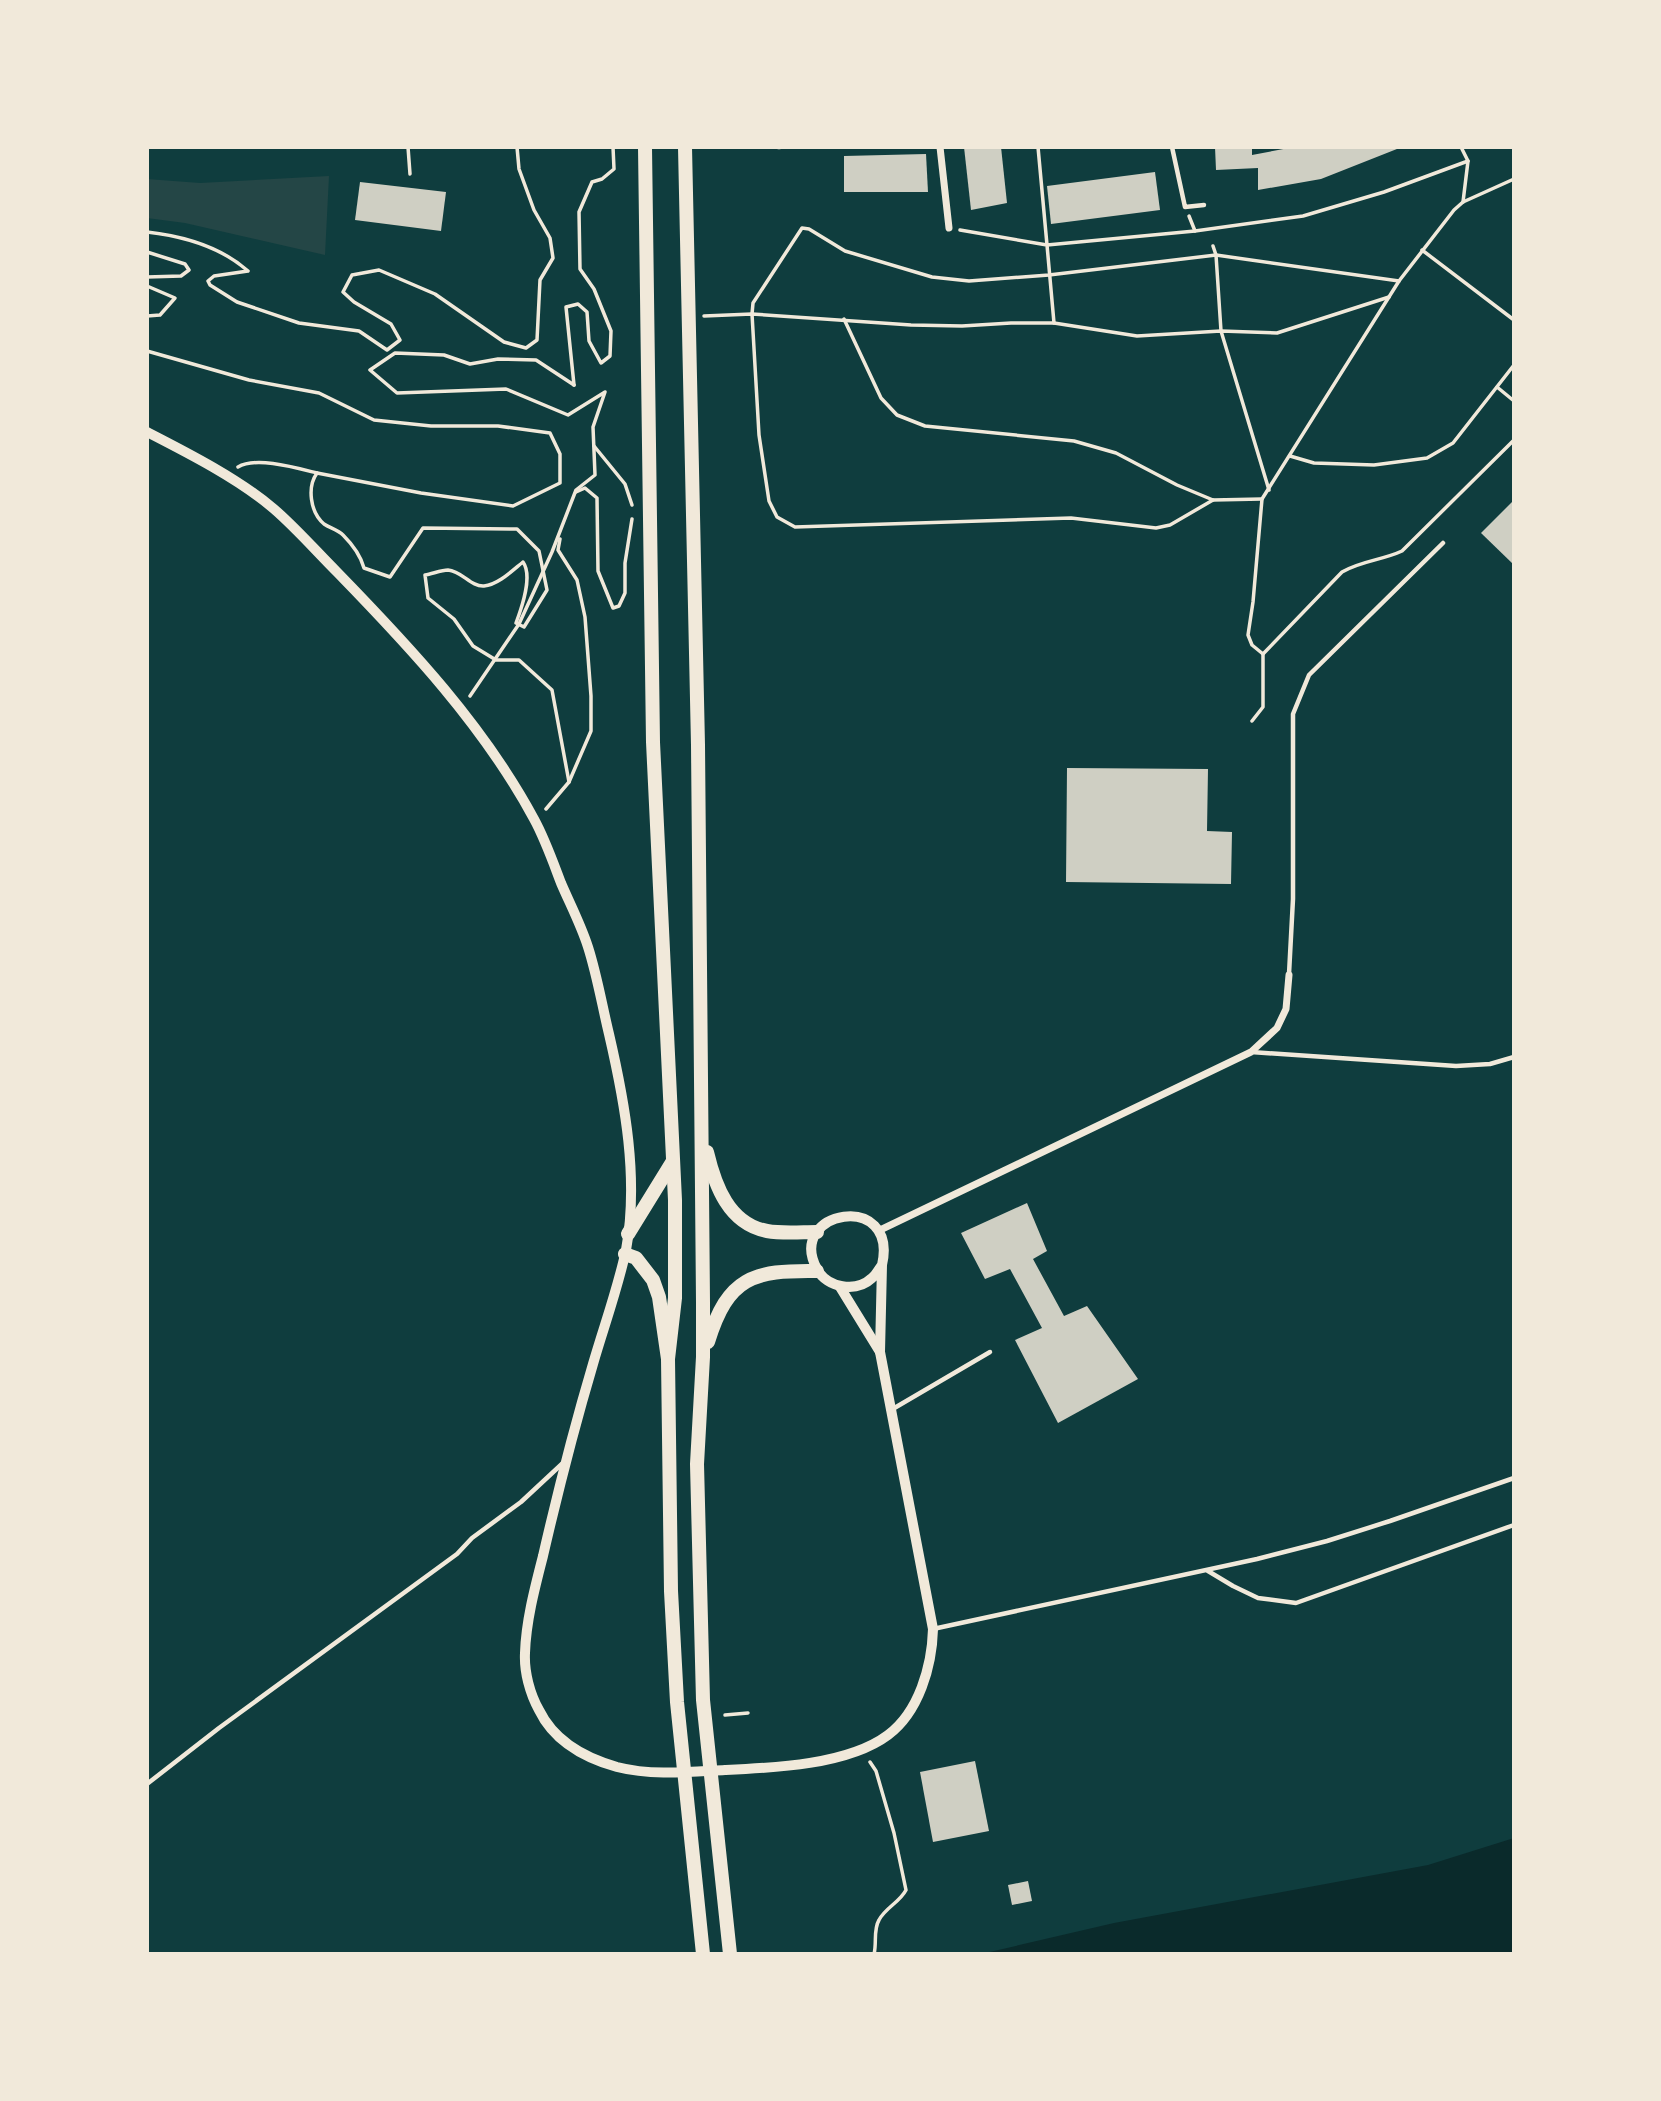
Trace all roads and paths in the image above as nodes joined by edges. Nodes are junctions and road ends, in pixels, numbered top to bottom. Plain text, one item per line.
1 (408, 147) edge
2 (517, 147) edge
3 (613, 147) edge
4 (645, 147) edge
5 (685, 147) edge
6 (940, 147) edge
7 (1038, 147) edge
8 (1172, 147) edge
9 (1461, 147) edge
10 (1468, 161) junction
11 (410, 174) dead end
12 (1514, 179) edge
13 (1463, 202) junction
14 (1204, 205) dead end
15 (949, 228) joint
16 (147, 232) edge
17 (1047, 245) junction
18 (1213, 246) dead end
19 (1422, 250) junction
20 (147, 252) edge
21 (1216, 255) junction
22 (1049, 275) junction
23 (147, 277) edge
24 (1399, 281) junction
25 (147, 286) edge
26 (1388, 297) junction
27 (752, 314) junction
28 (147, 316) edge
29 (688, 317) junction
30 (845, 319) junction
31 (1514, 320) edge
32 (1054, 323) junction
33 (1221, 331) junction
34 (147, 351) edge
35 (1514, 365) edge
36 (1497, 387) junction
37 (1514, 401) edge
38 (147, 432) edge
39 (1514, 440) edge
40 (594, 446) junction
41 (1290, 456) junction
42 (317, 473) junction
43 (225, 475) junction
44 (1269, 490) junction
45 (575, 492) junction
46 (1262, 499) junction
47 (1213, 500) junction
48 (562, 529) junction
49 (1443, 543) dead end
50 (544, 572) junction
51 (519, 624) junction
52 (1263, 653) junction
53 (496, 660) junction
54 (460, 709) junction
55 (1252, 722) dead end
56 (569, 782) junction
57 (536, 822) junction
58 (1289, 975) joint
59 (1251, 1052) junction
60 (1514, 1057) edge
61 (701, 1127) junction
62 (673, 1161) junction
63 (817, 1231) junction
64 (878, 1231) junction
65 (628, 1234) junction
66 (625, 1254) junction
67 (882, 1265) junction
68 (817, 1271) junction
69 (840, 1287) junction
70 (880, 1352) junction
71 (990, 1352) dead end
72 (703, 1357) junction
73 (668, 1359) junction
74 (891, 1410) junction
75 (565, 1461) junction
76 (1514, 1478) edge
77 (1514, 1525) edge
78 (1207, 1570) junction
79 (933, 1629) junction
80 (748, 1713) dead end
81 (725, 1715) dead end
82 (862, 1748) junction
83 (147, 1784) edge
84 (703, 1954) edge
85 (730, 1954) edge
86 (874, 1954) edge

1 - 11 path
2 - 16 path
3 - 40 path
4 - 62 main road
5 - 29 main road
6 - 15 street
7 - 17 path
8 - 14 lane
9 - 10 path
10 - 13 path
10 - 17 path
12 - 13 path
13 - 19 path
15 - 17 path
17 - 22 path
18 - 21 path
19 - 24 path
19 - 31 path
20 - 23 path
21 - 22 path
21 - 24 path
21 - 33 path
22 - 27 path
22 - 32 path
24 - 26 path
25 - 28 path
26 - 33 path
26 - 41 path
27 - 29 path
27 - 30 path
27 - 47 path
29 - 61 main road
30 - 32 path
30 - 47 path
32 - 33 path
33 - 44 path
34 - 42 path
35 - 36 path
36 - 37 path
36 - 41 path
38 - 43 street
39 - 52 path
40 - 45 path
40 - 45 path
41 - 44 path
42 - 43 path
42 - 50 path
43 - 54 street
44 - 46 path
45 - 48 path
46 - 47 path
46 - 52 path
48 - 50 path
48 - 56 path
49 - 58 lane
50 - 51 path
50 - 51 path
51 - 53 path
51 - 53 path
52 - 55 path
53 - 54 path
53 - 56 path
54 - 57 street
56 - 57 path
57 - 65 street
58 - 59 street
59 - 60 lane
59 - 64 street
61 - 63 main road
61 - 72 main road
62 - 65 main road
62 - 73 main road
63 - 64 street
63 - 68 street
64 - 67 street
65 - 66 street
66 - 73 main road
66 - 75 street
67 - 69 street
67 - 70 street
68 - 69 street
68 - 72 main road
69 - 70 street
70 - 74 street
71 - 74 lane
72 - 85 main road
73 - 84 main road
74 - 79 street
75 - 82 street
75 - 83 lane
76 - 78 lane
77 - 78 lane
78 - 79 lane
79 - 82 street
80 - 81 path
82 - 86 path

